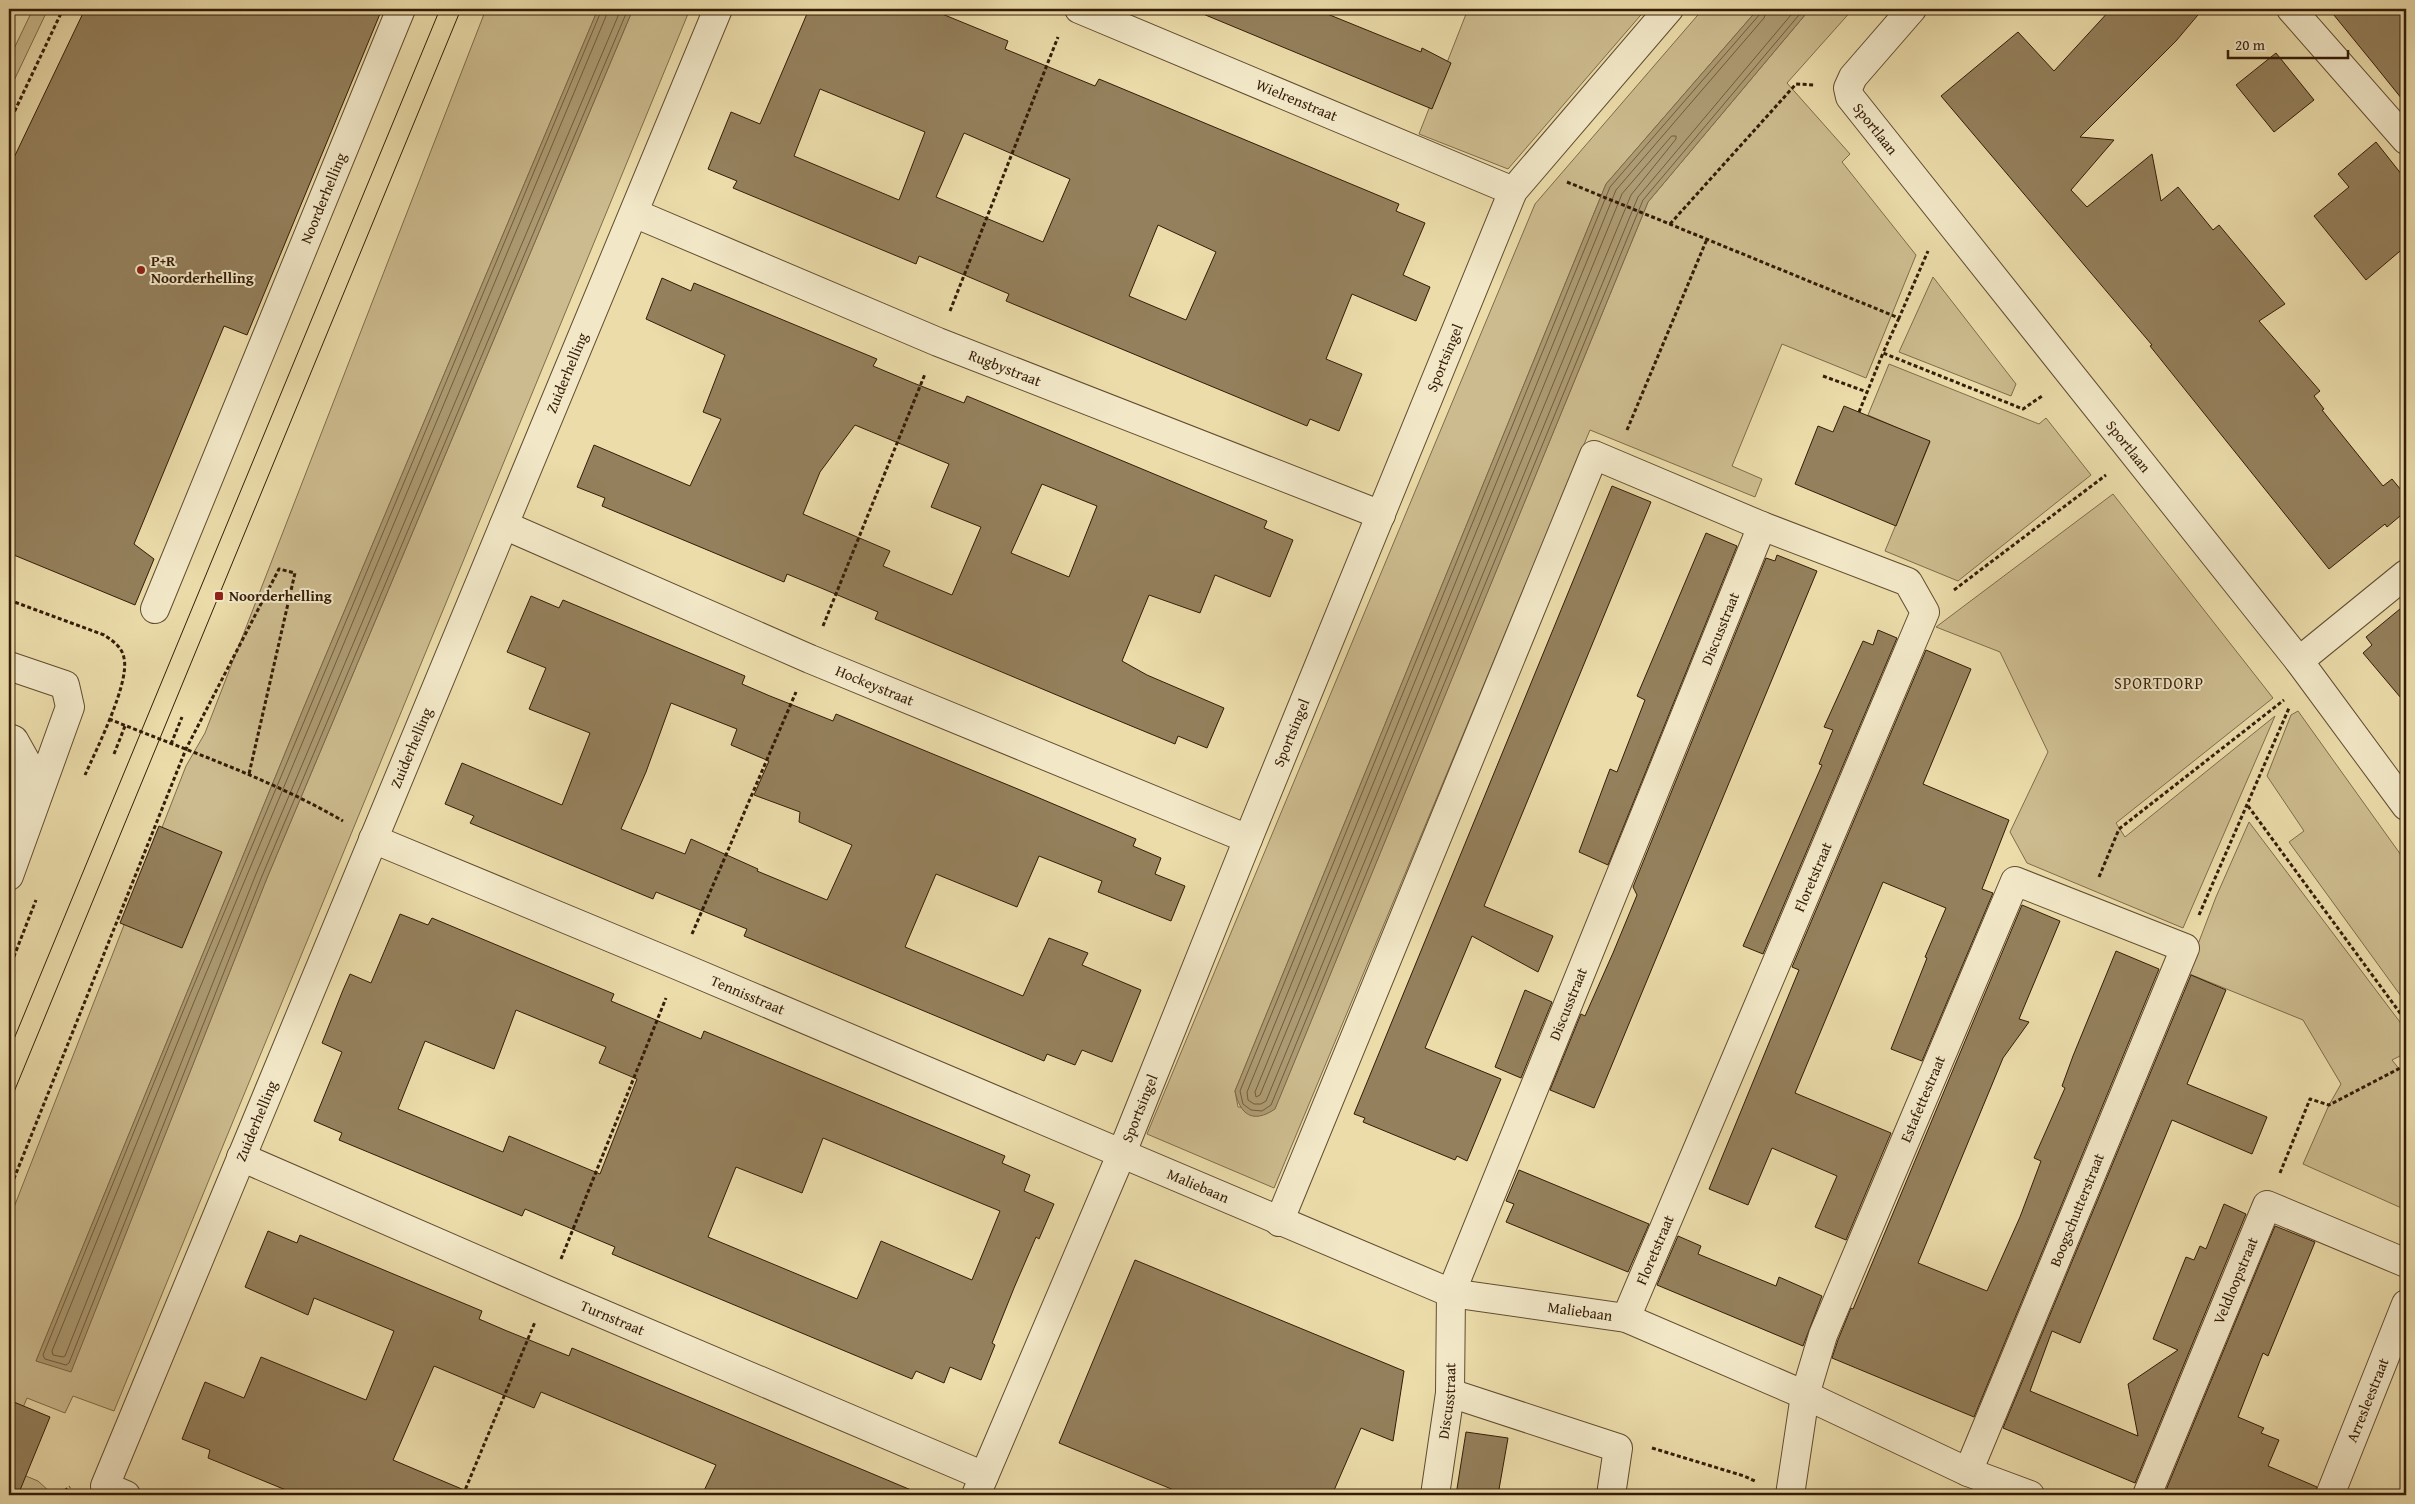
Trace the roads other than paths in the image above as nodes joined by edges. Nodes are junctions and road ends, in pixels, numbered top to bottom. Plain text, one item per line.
1 (400, 9) edge
2 (718, 9) edge
3 (1080, 9) edge
4 (1669, 9) edge
5 (1912, 9) edge
6 (2291, 9) edge
7 (2406, 140) edge
8 (1513, 191) junction
9 (634, 213) junction
10 (1381, 515) junction
11 (504, 524) junction
12 (1762, 526) junction
13 (2406, 574) edge
14 (155, 609) dead end
15 (9, 666) edge
16 (2300, 674) junction
17 (9, 738) edge
18 (2406, 806) edge
19 (9, 816) edge
20 (1248, 838) junction
21 (373, 839) junction
22 (9, 876) edge
23 (2185, 948) joint
24 (1121, 1155) junction
25 (241, 1157) junction
26 (1279, 1222) junction
27 (2406, 1263) edge
28 (1451, 1293) junction
29 (2406, 1304) edge
30 (1626, 1318) junction
31 (1450, 1393) junction
32 (1805, 1395) junction
33 (1968, 1472) junction
34 (980, 1486) edge
35 (115, 1491) edge
36 (1435, 1495) edge
37 (1611, 1495) edge
38 (1790, 1495) edge
39 (2030, 1495) edge
40 (2147, 1495) edge
41 (2330, 1495) edge

1 - 14 street, Noorderhelling
2 - 9 street, Zuiderhelling
3 - 8 street, Wielrenstraat
4 - 8 street, Sportsingel
5 - 16 street, Sportlaan
6 - 7 street
8 - 10 street, Sportsingel
9 - 10 street, Rugbystraat
9 - 11 street, Zuiderhelling
10 - 20 street, Sportsingel
11 - 20 street, Hockeystraat
11 - 21 street, Zuiderhelling
12 - 26 street
12 - 28 street, Discusstraat
12 - 30 street, Floretstraat
13 - 16 street
15 - 22 street
16 - 18 street, Sportlaan
17 - 19 street
20 - 24 street, Sportsingel
21 - 24 street, Tennisstraat
21 - 25 street, Zuiderhelling
23 - 32 street, Estafettestraat
23 - 33 street, Boogschutterstraat
24 - 26 street, Maliebaan
24 - 34 street, Sportsingel
25 - 34 street, Turnstraat
25 - 35 street, Zuiderhelling
26 - 28 street, Maliebaan
27 - 40 street, Veldloopstraat
28 - 30 street, Maliebaan
28 - 31 street, Discusstraat
29 - 41 street, Arresleestraat
30 - 32 street, Maliebaan
31 - 36 street, Discusstraat
31 - 37 street
32 - 33 street, Maliebaan
32 - 38 street, Estafettestraat
33 - 39 street, Maliebaan

